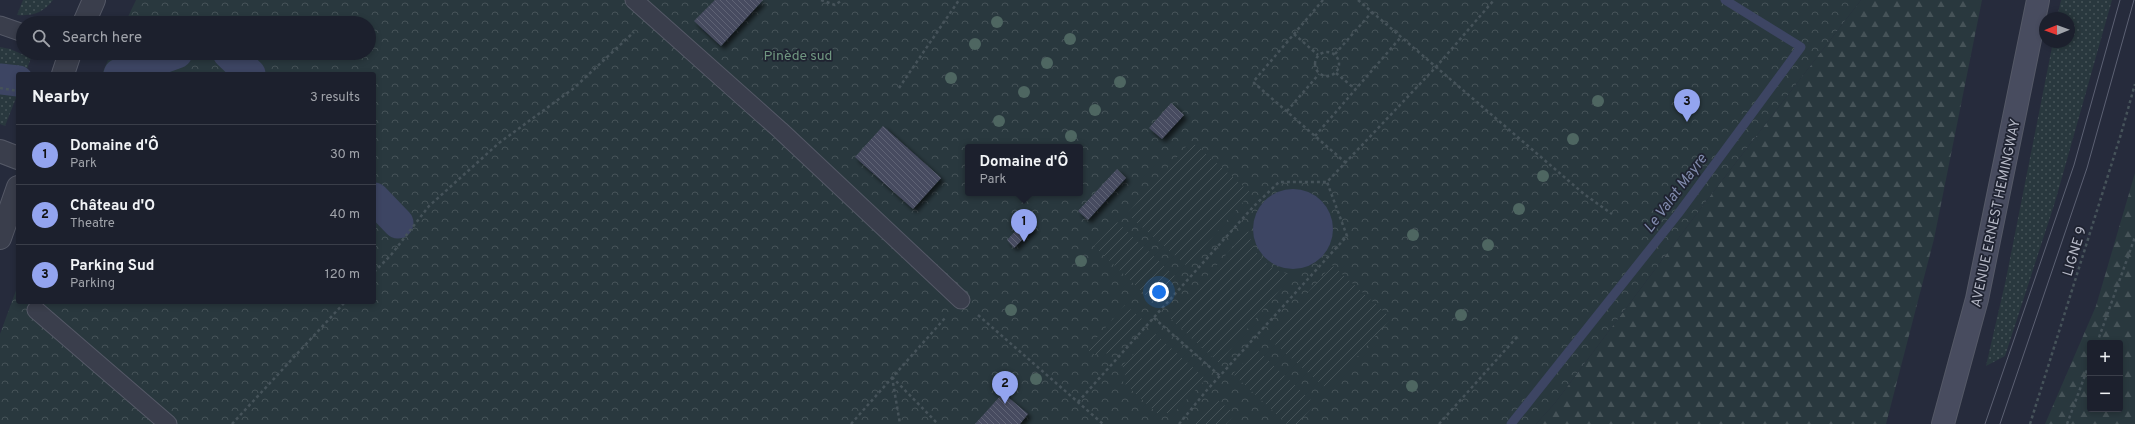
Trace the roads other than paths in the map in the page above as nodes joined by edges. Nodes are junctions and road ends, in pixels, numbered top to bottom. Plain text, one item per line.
1 (94, 0) edge
2 (634, 0) edge
3 (2038, 0) edge
4 (87, 16) edge
5 (0, 25) edge
6 (16, 31) edge
7 (68, 60) edge
8 (65, 72) edge
9 (0, 151) edge
10 (16, 157) edge
11 (16, 193) edge
12 (0, 238) edge
13 (961, 300) road end
14 (36, 310) dead end
15 (168, 424) edge
16 (1943, 424) edge

1 - 4 street
2 - 13 lane
3 - 16 main road, AVENUE ERNEST HEMINGWAY
5 - 6 lane
7 - 8 street
9 - 10 street
11 - 12 street
14 - 15 lane

